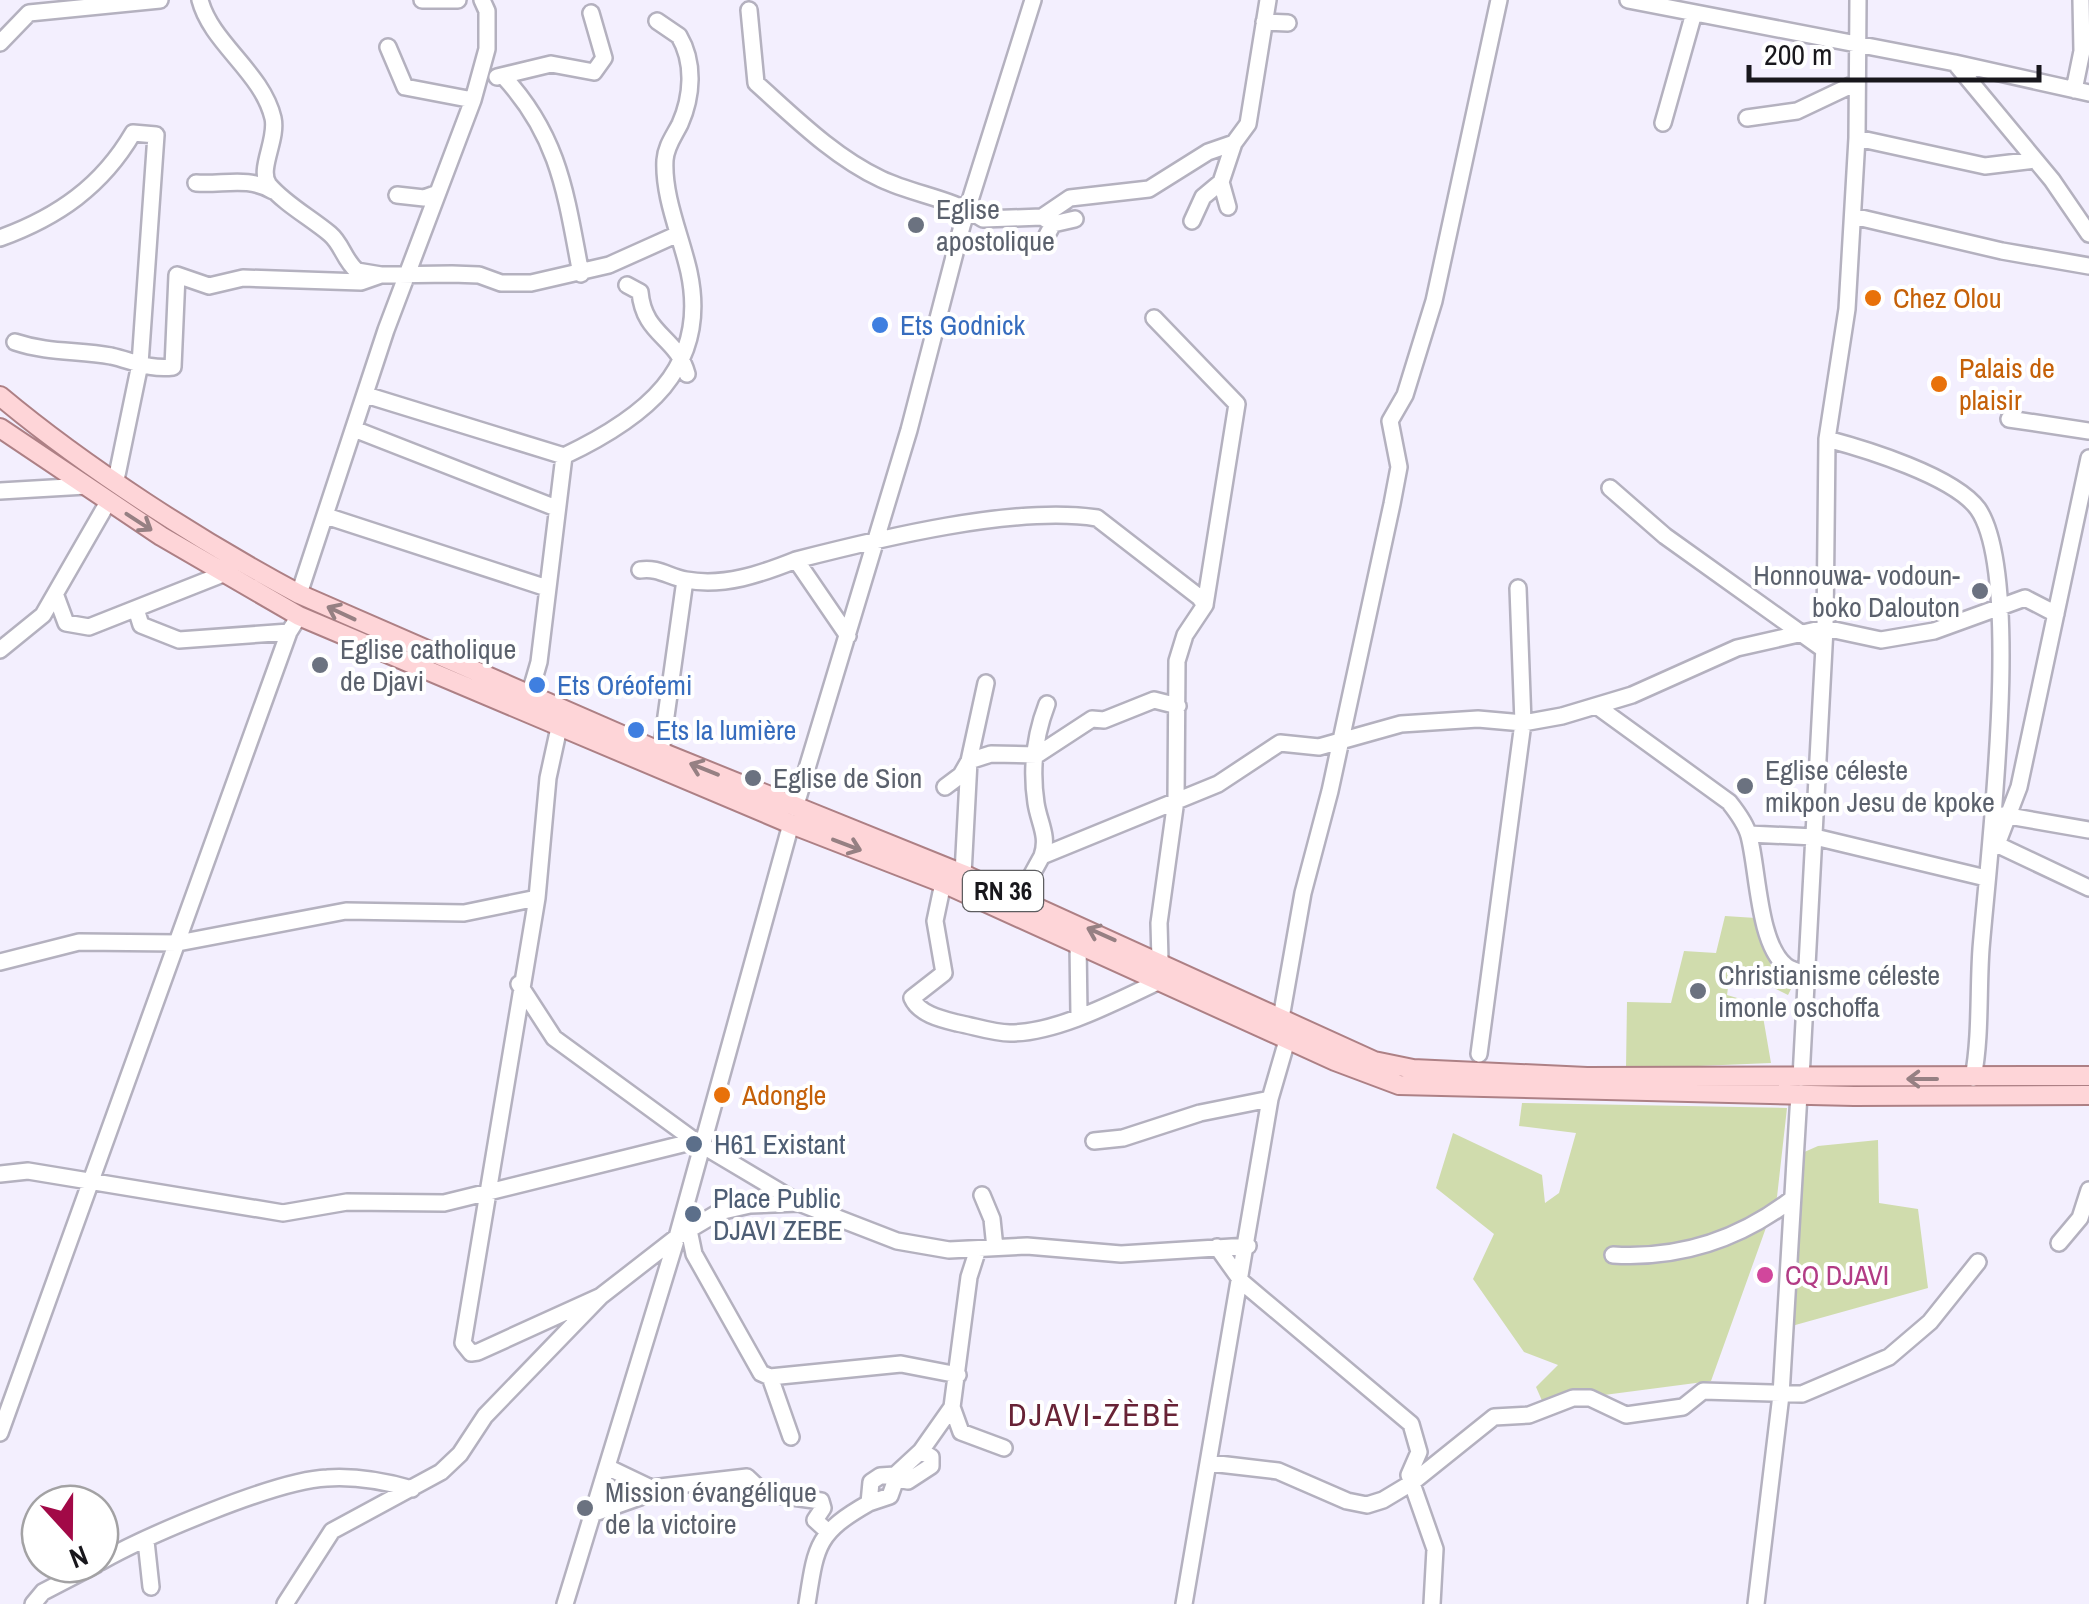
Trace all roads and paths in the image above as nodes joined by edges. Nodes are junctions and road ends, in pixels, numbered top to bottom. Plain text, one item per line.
1 (160, 0) edge
2 (200, 0) edge
3 (422, 0) edge
4 (458, 0) edge
5 (482, 0) edge
6 (1033, 0) edge
7 (1268, 0) edge
8 (1499, 0) edge
9 (1628, 0) edge
10 (1858, 0) edge
11 (2082, 0) edge
12 (112, 1) edge
13 (29, 7) edge
14 (749, 10) dead end
15 (591, 13) dead end
16 (1694, 13) junction
17 (7, 21) edge
18 (657, 21) dead end
19 (1264, 22) junction
20 (1288, 23) dead end
21 (0, 43) edge
22 (388, 47) dead end
23 (1858, 47) junction
24 (1955, 62) junction
25 (504, 76) junction
26 (478, 80) junction
27 (1854, 84) junction
28 (2082, 92) edge
29 (473, 100) junction
30 (1747, 118) dead end
31 (1663, 122) dead end
32 (1857, 138) junction
33 (1234, 143) junction
34 (2035, 160) junction
35 (1221, 182) junction
36 (196, 183) dead end
37 (435, 194) junction
38 (398, 195) dead end
39 (291, 203) junction
40 (969, 207) junction
41 (1228, 207) dead end
42 (1853, 216) junction
43 (1075, 220) dead end
44 (1192, 221) dead end
45 (1047, 226) junction
46 (678, 234) junction
47 (2089, 234) edge
48 (0, 238) edge
49 (2089, 266) edge
50 (581, 274) junction
51 (382, 276) junction
52 (404, 278) junction
53 (627, 285) dead end
54 (1154, 318) dead end
55 (15, 342) dead end
56 (140, 364) junction
57 (685, 366) junction
58 (366, 395) junction
59 (0, 396) edge
60 (2009, 419) dead end
61 (0, 428) edge
62 (354, 429) junction
63 (2089, 431) edge
64 (1827, 439) junction
65 (564, 456) junction
66 (2089, 458) edge
67 (116, 480) junction
68 (86, 486) junction
69 (1610, 488) dead end
70 (0, 491) edge
71 (108, 502) junction
72 (556, 508) junction
73 (326, 516) junction
74 (877, 539) junction
75 (796, 560) junction
76 (640, 570) dead end
77 (223, 574) junction
78 (684, 580) junction
79 (546, 588) junction
80 (1518, 588) dead end
81 (300, 594) junction
82 (56, 596) junction
83 (1999, 604) junction
84 (1206, 606) junction
85 (136, 609) junction
86 (2056, 614) junction
87 (294, 624) junction
88 (1825, 628) junction
89 (1801, 632) junction
90 (848, 636) junction
91 (1824, 649) junction
92 (0, 650) edge
93 (986, 683) dead end
94 (530, 693) junction
95 (1048, 704) dead end
96 (1178, 706) junction
97 (1598, 708) junction
98 (560, 723) junction
99 (1523, 723) junction
100 (1338, 742) junction
101 (661, 752) junction
102 (1037, 755) junction
103 (968, 761) junction
104 (945, 787) dead end
105 (1176, 800) junction
106 (2002, 815) junction
107 (793, 816) junction
108 (2089, 830) edge
109 (1749, 834) junction
110 (1815, 836) junction
111 (1994, 851) junction
112 (1042, 856) junction
113 (963, 874) junction
114 (1986, 878) junction
115 (943, 882) junction
116 (2089, 888) edge
117 (537, 898) junction
118 (1019, 898) junction
119 (178, 943) junction
120 (1078, 943) junction
121 (1160, 960) junction
122 (0, 962) edge
123 (1808, 974) junction
124 (1162, 980) junction
125 (519, 984) junction
126 (1079, 1016) junction
127 (1281, 1018) junction
128 (1288, 1037) junction
129 (1479, 1054) dead end
130 (2089, 1076) edge
131 (1973, 1078) junction
132 (1800, 1086) junction
133 (2089, 1095) edge
134 (1270, 1099) junction
135 (1094, 1141) dead end
136 (699, 1142) junction
137 (0, 1174) edge
138 (89, 1182) junction
139 (488, 1189) junction
140 (2089, 1190) edge
141 (982, 1195) dead end
142 (1792, 1200) junction
143 (800, 1204) junction
144 (683, 1234) junction
145 (2059, 1243) dead end
146 (1248, 1246) junction
147 (1217, 1247) junction
148 (987, 1249) junction
149 (1613, 1255) dead end
150 (1978, 1262) dead end
151 (1242, 1282) junction
152 (601, 1296) junction
153 (958, 1375) junction
154 (770, 1377) junction
155 (1782, 1395) junction
156 (952, 1408) junction
157 (0, 1433) edge
158 (791, 1437) dead end
159 (1004, 1448) dead end
160 (1210, 1463) junction
161 (607, 1467) junction
162 (1413, 1482) junction
163 (651, 1488) junction
164 (412, 1489) junction
165 (592, 1514) junction
166 (826, 1531) junction
167 (146, 1541) junction
168 (120, 1553) edge
169 (58, 1584) edge
170 (152, 1587) dead end
171 (33, 1604) edge
172 (285, 1604) edge
173 (566, 1604) edge
174 (807, 1604) edge
175 (1184, 1604) edge
176 (1432, 1604) edge
177 (1756, 1604) edge

1 - 12 street
2 - 39 street
3 - 4 street
5 - 26 street
6 - 40 street
7 - 19 street
8 - 100 street
9 - 16 street
10 - 23 street
11 - 28 street
12 - 13 street
13 - 17 street
14 - 40 street
15 - 25 street
16 - 23 street
16 - 31 street
17 - 21 street
18 - 46 street
19 - 20 street
19 - 33 street
22 - 29 street
23 - 24 street
23 - 27 street
24 - 28 street
24 - 34 street
25 - 26 street
25 - 50 street
26 - 29 street
27 - 30 street
27 - 32 street
29 - 37 street
32 - 34 street
32 - 42 street
33 - 35 street
33 - 45 street
34 - 47 street
35 - 41 street
35 - 44 street
36 - 39 street
37 - 38 street
37 - 52 street
39 - 51 street
40 - 45 street
40 - 74 street
42 - 49 street
42 - 64 street
43 - 45 street
46 - 50 street
46 - 57 street
48 - 56 street
50 - 52 street
51 - 52 street
51 - 56 street
52 - 58 street
53 - 57 street
54 - 84 street
55 - 56 street
56 - 67 street
57 - 65 street
58 - 62 street
58 - 65 street
59 - 67 main road, RN 36
60 - 63 street
61 - 68 main road, RN 36
62 - 72 street
62 - 73 street
64 - 83 street
64 - 88 street
65 - 72 street
66 - 86 street
67 - 81 main road, RN 36
68 - 70 street
68 - 71 main road, RN 36
69 - 89 street
71 -> 77 main road, RN 36
71 - 82 street
72 - 79 street
73 - 79 street
73 - 81 street
74 - 75 street
74 - 84 street
74 - 90 street
75 - 78 street
75 - 90 street
76 - 78 street
77 - 85 street
77 - 87 main road, RN 36
78 - 101 street
79 - 94 street
80 - 99 street
94 -> 81 main road, RN 36
82 - 85 street
82 - 92 street
83 - 86 street
83 - 88 street
83 - 106 street
84 - 96 street
85 - 87 street
86 - 106 street
87 - 98 main road, RN 36
87 - 119 street
88 - 89 street
88 - 91 street
89 - 91 street
89 - 97 street
90 - 107 street
91 - 110 street
93 - 103 street
94 - 101 main road, RN 36
95 - 102 street
96 - 102 street
96 - 105 street
97 - 99 street
97 - 109 street
98 - 107 main road, RN 36
98 - 117 street
99 - 100 street
99 - 129 street
100 - 105 street
100 - 127 street
107 -> 101 main road, RN 36
102 - 103 street
102 - 112 street
103 - 104 street
103 - 113 street
105 - 112 street
105 - 121 street
106 - 108 street
106 - 111 street
107 - 113 main road, RN 36
107 -> 115 main road, RN 36
107 - 136 street
109 - 110 street
109 - 123 street
110 - 114 street
110 - 123 street
111 - 114 street
111 - 116 street
112 - 118 street
113 - 118 main road, RN 36
114 - 131 street
115 - 120 main road, RN 36
115 - 126 street
117 - 119 street
117 - 125 street
121 -> 118 main road, RN 36
119 - 122 street
119 - 138 street
120 - 124 main road, RN 36
120 - 126 street
121 - 127 main road, RN 36
123 - 132 street
124 - 126 street
124 - 128 main road, RN 36
125 - 136 street
125 - 139 street
127 - 132 main road, RN 36
128 - 132 main road, RN 36
128 - 134 street
130 - 131 main road, RN 36
131 -> 132 main road, RN 36
132 - 133 main road, RN 36
132 - 142 street
134 - 135 street
134 - 146 street
136 - 139 street
136 - 143 street
136 - 144 street
137 - 138 street
138 - 139 street
138 - 157 street
139 - 152 street
140 - 145 street
141 - 148 street
142 - 149 street
142 - 155 street
143 - 144 street
143 - 148 street
144 - 152 street
144 - 154 street
144 - 161 street
146 - 147 street
146 - 151 street
147 - 148 street
147 - 151 street
148 - 153 street
150 - 155 street
151 - 160 street
151 - 162 street
152 - 164 street
153 - 154 street
153 - 156 street
154 - 158 street
155 - 162 street
155 - 177 street
156 - 159 street
156 - 166 street
160 - 162 street
160 - 175 street
161 - 163 street
161 - 165 street
162 - 176 street
163 - 165 street
163 - 166 street
164 - 167 street
164 - 172 street
165 - 173 street
166 - 174 street
167 - 168 street
167 - 170 street
169 - 171 street

